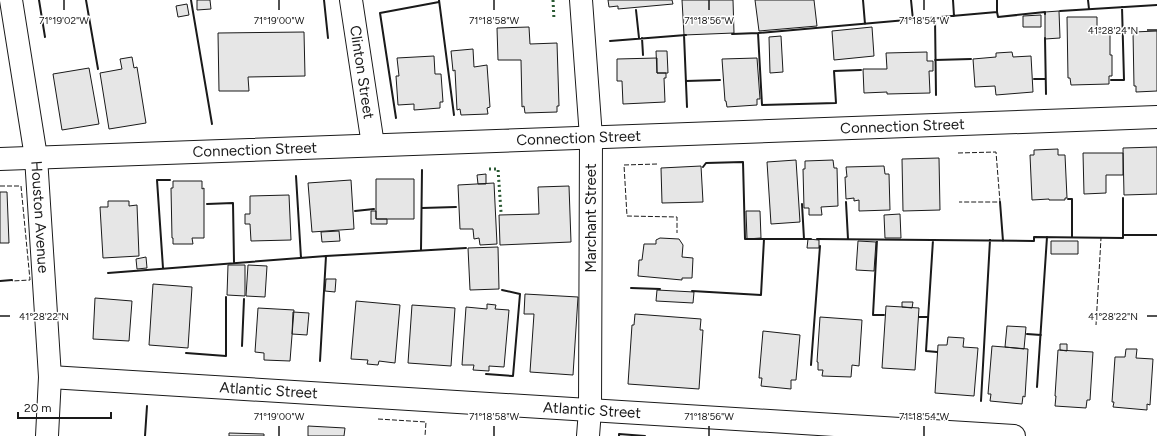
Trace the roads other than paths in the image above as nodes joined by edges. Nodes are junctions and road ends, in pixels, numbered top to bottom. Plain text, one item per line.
1 (11, 0) edge
2 (351, 0) edge
3 (581, 0) edge
4 (1157, 117) edge
5 (591, 137) junction
6 (373, 145) junction
7 (36, 157) junction
8 (0, 159) edge
9 (50, 377) junction
10 (590, 410) junction
11 (46, 436) edge
12 (588, 436) edge
13 (1014, 436) edge

1 - 7 street, Houston Avenue
2 - 6 street, Clinton Street
3 - 5 street, Marchant Street
4 - 5 street, Connection Street
5 - 6 street, Connection Street
5 - 10 street, Marchant Street
6 - 7 street, Connection Street
7 - 8 street, Connection Street
7 - 9 street, Houston Avenue
9 - 10 street, Atlantic Street
9 - 11 street, Houston Avenue
10 - 12 street, Marchant Street
10 - 13 street, Atlantic Street

